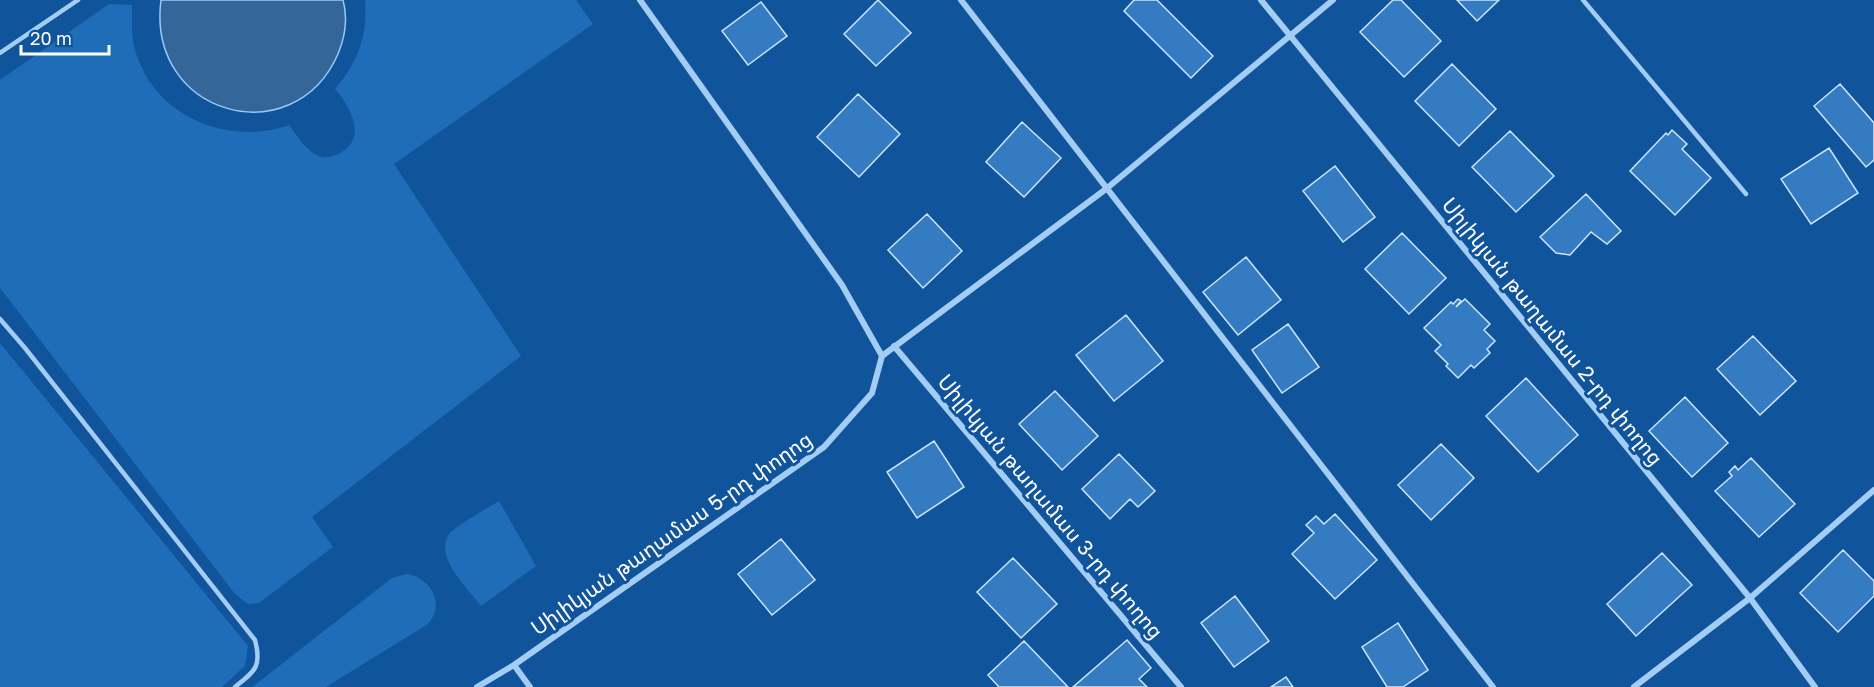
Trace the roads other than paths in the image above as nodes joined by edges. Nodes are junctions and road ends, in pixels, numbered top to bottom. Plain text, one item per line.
1 (78, 0) edge
2 (640, 0) edge
3 (961, 0) edge
4 (1261, 0) edge
5 (1333, 0) edge
6 (1583, 0) edge
7 (1289, 35) junction
8 (0, 53) edge
9 (1106, 189) junction
10 (1746, 194) dead end
11 (0, 318) edge
12 (894, 346) junction
13 (882, 356) junction
14 (1874, 490) edge
15 (1750, 598) junction
16 (514, 665) junction
17 (235, 687) edge
18 (477, 687) edge
19 (530, 687) edge
20 (1181, 687) edge
21 (1493, 687) edge
22 (1634, 687) edge
23 (1815, 687) edge

1 - 8 lane
2 - 13 street
3 - 9 street
4 - 7 street, Սիլիկյան թաղամաս 2-րդ փողոց
5 - 7 street
6 - 10 lane
7 - 9 street
7 - 15 street, Սիլիկյան թաղամաս 2-րդ փողոց
9 - 12 street
9 - 21 street
11 - 17 lane
12 - 13 street
12 - 20 street, Սիլիկյան թաղամաս 3-րդ փողոց
13 - 16 street, Սիլիկյան թաղամաս 5-րդ փողոց
14 - 15 street
15 - 22 street
15 - 23 street, Սիլիկյան թաղամաս 2-րդ փողոց
16 - 18 street, Սիլիկյան թաղամաս 5-րդ փողոց
16 - 19 street

